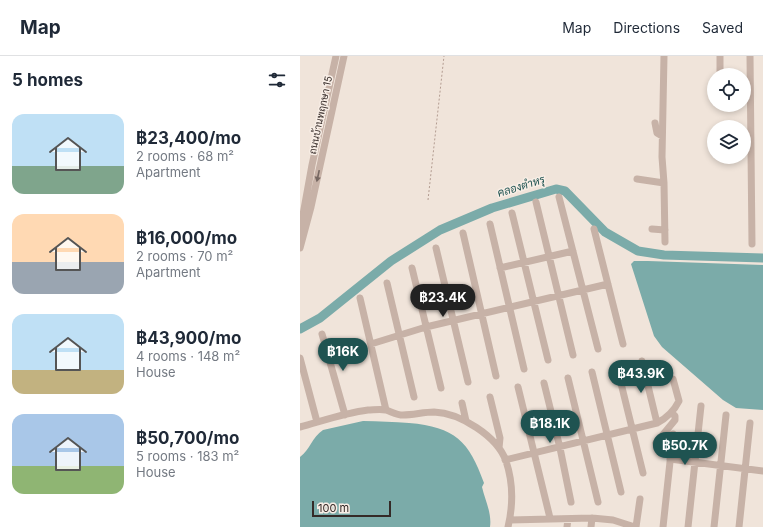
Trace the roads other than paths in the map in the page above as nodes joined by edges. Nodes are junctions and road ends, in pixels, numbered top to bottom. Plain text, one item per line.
1 (336, 56) edge
2 (344, 56) edge
3 (664, 56) edge
4 (720, 56) edge
5 (750, 56) edge
6 (720, 68) edge
7 (748, 68) edge
8 (336, 71) junction
9 (749, 112) edge
10 (655, 123) dead end
11 (662, 136) junction
12 (637, 179) dead end
13 (664, 183) junction
14 (559, 197) dead end
15 (536, 202) dead end
16 (308, 206) junction
17 (512, 213) dead end
18 (490, 224) dead end
19 (594, 229) dead end
20 (652, 229) dead end
21 (665, 230) junction
22 (300, 231) edge
23 (463, 233) dead end
24 (665, 242) dead end
25 (752, 244) dead end
26 (300, 248) edge
27 (436, 248) dead end
28 (573, 251) junction
29 (549, 256) junction
30 (524, 262) junction
31 (412, 268) dead end
32 (500, 268) junction
33 (387, 283) dead end
34 (608, 284) junction
35 (583, 290) junction
36 (559, 296) junction
37 (360, 298) dead end
38 (534, 302) junction
39 (509, 308) junction
40 (482, 314) junction
41 (453, 321) junction
42 (426, 327) junction
43 (322, 334) dead end
44 (400, 334) junction
45 (370, 344) junction
46 (623, 344) dead end
47 (598, 350) dead end
48 (573, 355) dead end
49 (300, 358) edge
50 (548, 360) dead end
51 (642, 361) dead end
52 (617, 366) dead end
53 (524, 369) dead end
54 (592, 372) dead end
55 (496, 376) dead end
56 (568, 378) dead end
57 (673, 379) dead end
58 (468, 382) dead end
59 (544, 383) dead end
60 (518, 387) dead end
61 (441, 388) dead end
62 (414, 397) dead end
63 (490, 397) dead end
64 (462, 403) dead end
65 (701, 406) dead end
66 (386, 410) junction
67 (672, 413) junction
68 (345, 415) junction
69 (726, 415) dead end
70 (466, 421) junction
71 (317, 422) junction
72 (657, 423) junction
73 (750, 423) dead end
74 (300, 427) edge
75 (632, 429) junction
76 (673, 434) dead end
77 (609, 436) junction
78 (583, 442) junction
79 (656, 443) dead end
80 (499, 448) junction
81 (560, 448) junction
82 (534, 453) junction
83 (670, 459) junction
84 (506, 460) junction
85 (695, 462) junction
86 (721, 465) junction
87 (745, 468) junction
88 (763, 471) edge
89 (643, 473) dead end
90 (621, 492) dead end
91 (640, 499) dead end
92 (571, 502) dead end
93 (598, 502) dead end
94 (550, 518) junction
95 (592, 518) junction
96 (537, 519) junction
97 (568, 519) junction
98 (509, 523) edge
99 (619, 524) edge
100 (534, 527) edge
101 (567, 527) edge
102 (591, 527) edge
103 (636, 527) edge
104 (663, 527) edge
105 (688, 527) edge
106 (714, 527) edge
107 (739, 527) edge

1 - 8 street, ถนนบ้านพฤกษา 15
2 - 8 street, ถนนบ้านพฤกษา 15
3 - 11 street
4 - 6 street
5 - 7 street
8 - 16 street, ถนนบ้านพฤกษา 15
9 - 25 street
10 - 11 street
11 - 13 street
12 - 13 street
13 - 21 street
14 - 28 street
15 - 29 street
16 - 22 street, ถนนบ้านพฤกษา 15
16 - 26 street, ถนนบ้านพฤกษา 15
17 - 30 street
18 - 32 street
19 - 34 street
20 - 21 street
21 - 24 street
23 - 40 street
27 - 41 street
28 - 29 street
28 - 35 street
29 - 30 street
29 - 36 street
30 - 32 street
30 - 38 street
31 - 42 street
32 - 39 street
33 - 44 street
34 - 35 street
34 - 46 street
35 - 36 street
35 - 47 street
36 - 38 street
36 - 48 street
37 - 45 street
38 - 39 street
38 - 50 street
39 - 40 street
39 - 53 street
40 - 41 street
40 - 55 street
41 - 42 street
41 - 58 street
42 - 44 street
42 - 61 street
43 - 68 street
44 - 45 street
44 - 62 street
45 - 66 street
49 - 71 street
51 - 72 street
52 - 75 street
54 - 77 street
56 - 78 street
57 - 67 street
59 - 81 street
60 - 82 street
63 - 80 street
64 - 70 street
65 - 85 street
66 - 68 street
66 - 70 street
67 - 72 street
67 - 79 street
68 - 71 street
69 - 86 street
70 - 80 street
71 - 74 street
72 - 75 street
73 - 87 street
75 - 77 street
75 - 89 street
76 - 83 street
77 - 78 street
77 - 90 street
78 - 81 street
78 - 93 street
80 - 84 street
81 - 82 street
81 - 92 street
82 - 84 street
82 - 94 street
83 - 85 street
83 - 104 street
84 - 98 street
85 - 86 street
85 - 105 street
86 - 87 street
86 - 106 street
87 - 88 street
87 - 107 street
91 - 103 street
94 - 96 street
94 - 97 street
95 - 97 street
95 - 99 street
95 - 102 street
96 - 98 street
96 - 100 street
97 - 101 street
99 - 103 street

